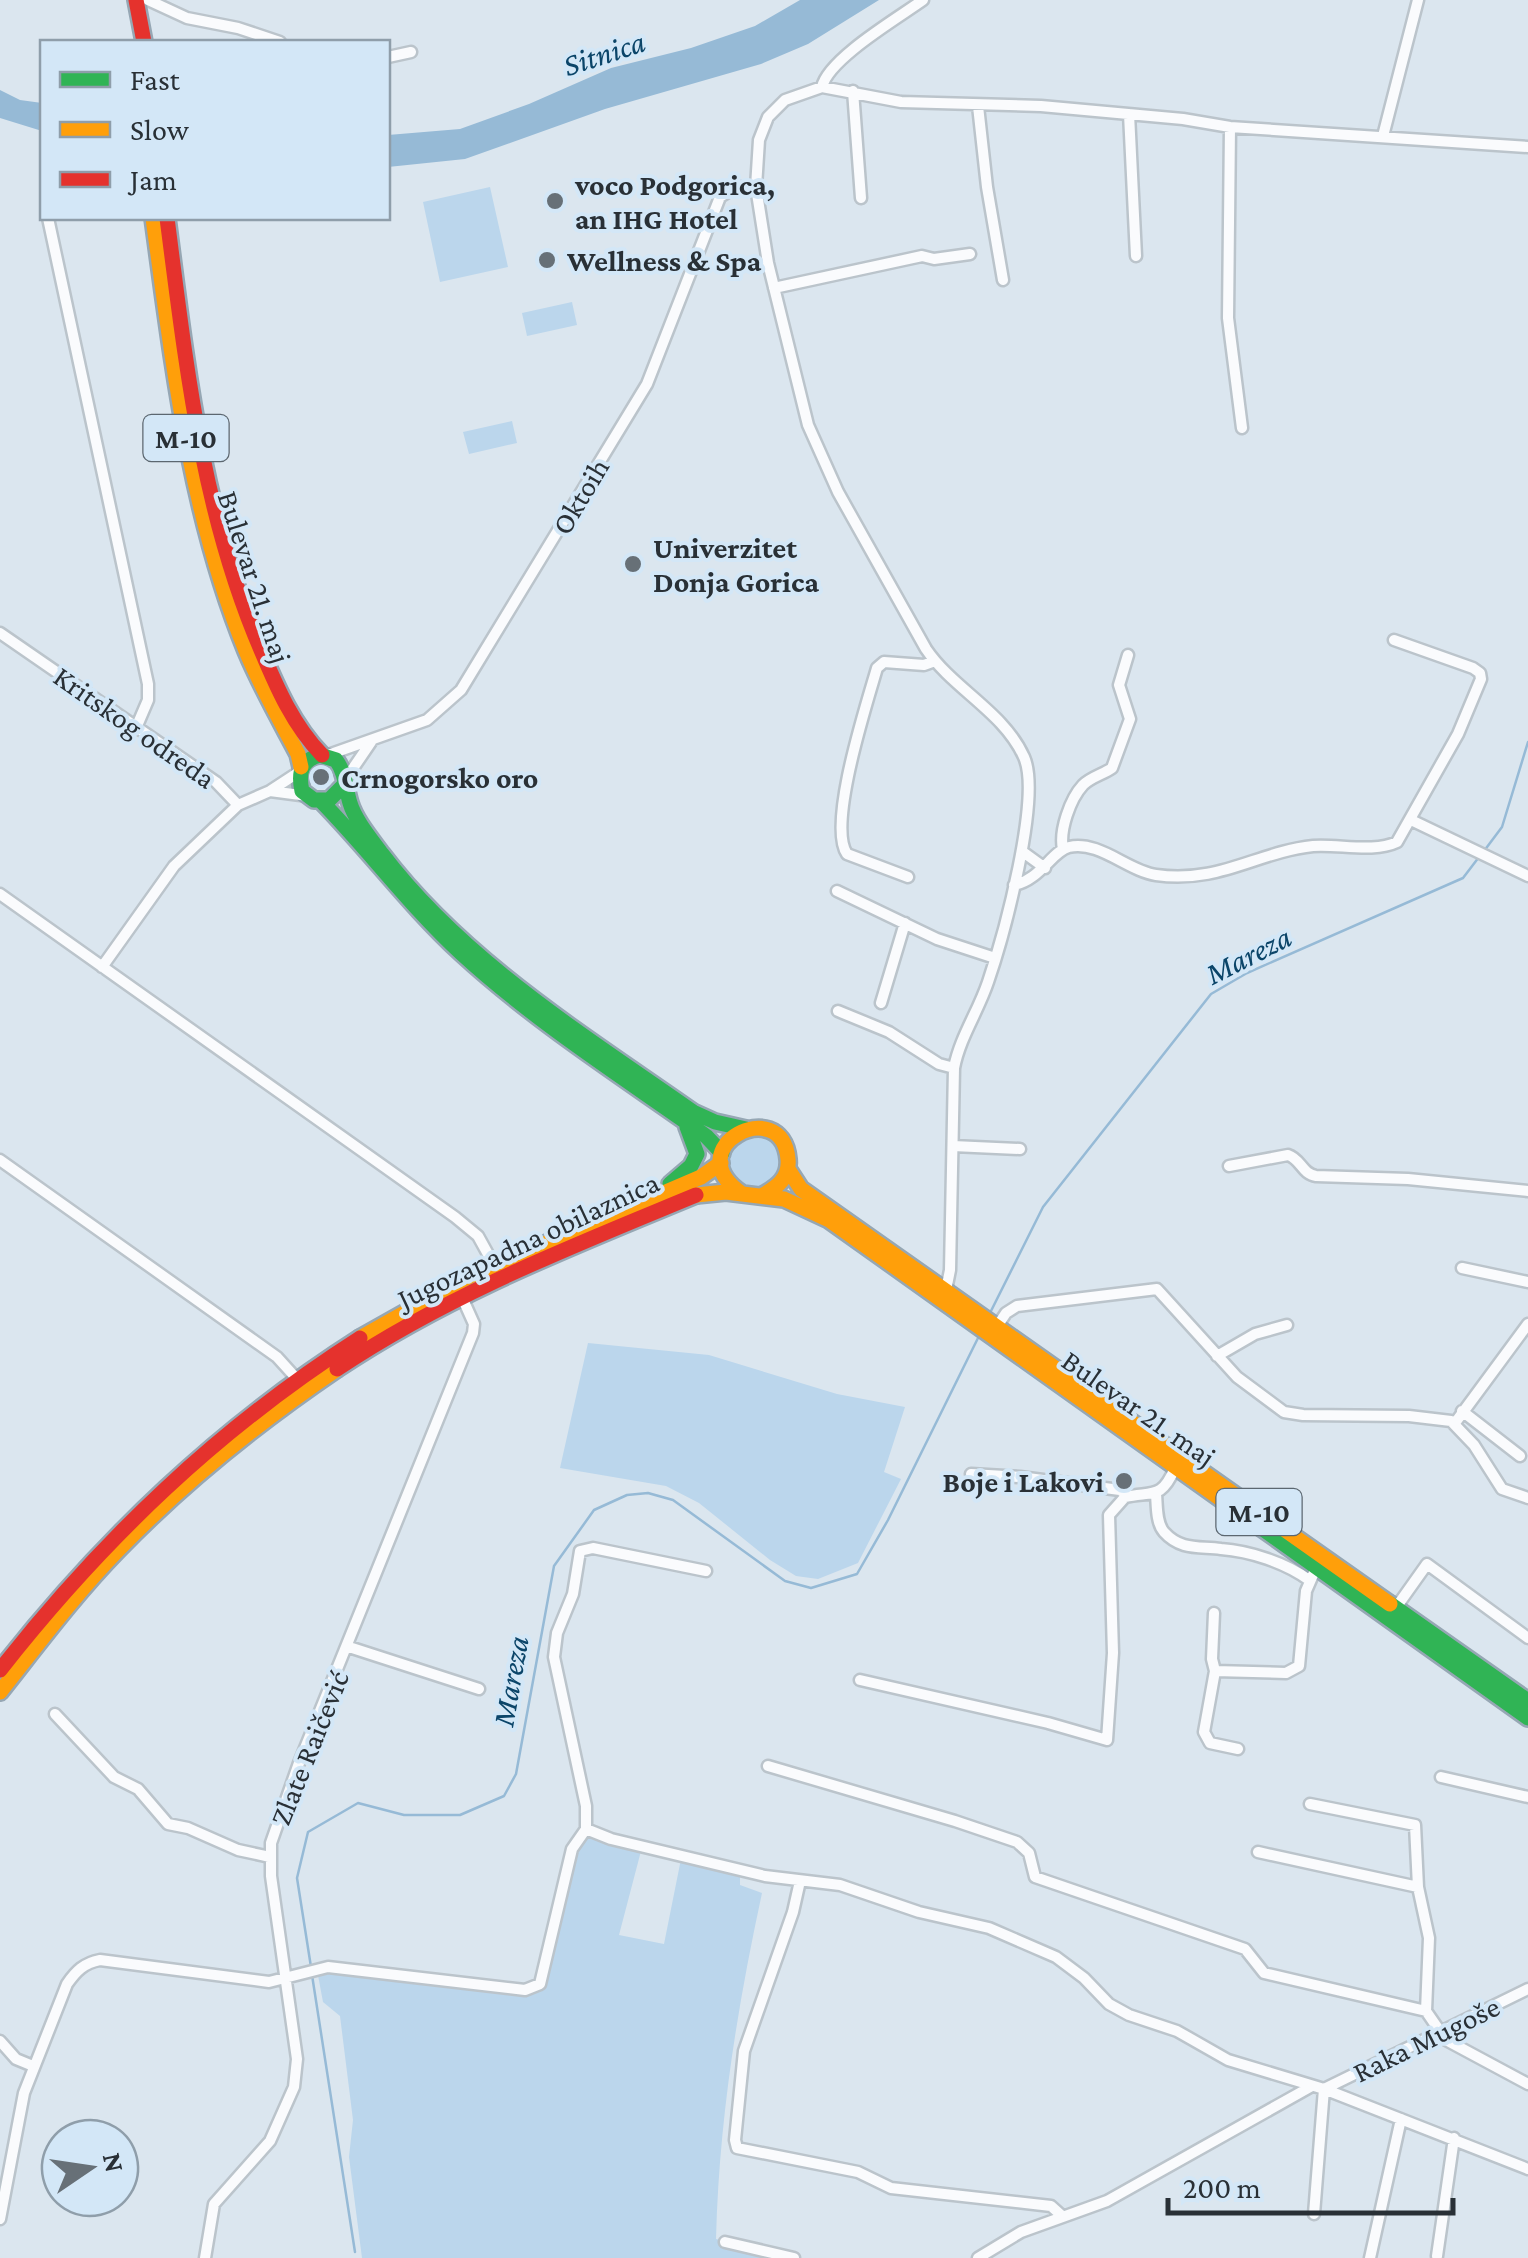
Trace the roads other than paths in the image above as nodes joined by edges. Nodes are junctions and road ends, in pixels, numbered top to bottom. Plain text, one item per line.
1 (135, 0) edge
2 (148, 0) edge
3 (923, 0) edge
4 (1418, 0) edge
5 (134, 40) edge
6 (144, 40) edge
7 (274, 40) edge
8 (410, 52) dead end
9 (390, 57) edge
10 (822, 88) junction
11 (853, 91) junction
12 (978, 106) junction
13 (1129, 114) junction
14 (1230, 127) junction
15 (1383, 136) junction
16 (1528, 147) edge
17 (756, 186) junction
18 (861, 198) dead end
19 (48, 220) edge
20 (153, 220) edge
21 (167, 220) edge
22 (970, 254) dead end
23 (1136, 256) dead end
24 (1003, 280) dead end
25 (774, 288) junction
26 (1242, 428) dead end
27 (0, 633) edge
28 (1394, 640) dead end
29 (1128, 655) dead end
30 (935, 662) junction
31 (136, 728) junction
32 (371, 741) junction
33 (325, 755) junction
34 (300, 769) junction
35 (344, 783) junction
36 (270, 791) junction
37 (314, 799) junction
38 (238, 805) junction
39 (1411, 820) junction
40 (1064, 850) junction
41 (1022, 852) junction
42 (1045, 868) junction
43 (908, 876) dead end
44 (1528, 876) edge
45 (1014, 886) junction
46 (836, 891) dead end
47 (0, 894) edge
48 (906, 923) junction
49 (995, 958) junction
50 (102, 967) junction
51 (881, 1004) dead end
52 (838, 1011) dead end
53 (954, 1068) junction
54 (683, 1119) junction
55 (746, 1129) junction
56 (952, 1146) junction
57 (1020, 1150) dead end
58 (721, 1158) junction
59 (0, 1160) edge
60 (1229, 1166) dead end
61 (788, 1169) junction
62 (1528, 1191) edge
63 (666, 1192) junction
64 (751, 1195) junction
65 (494, 1265) junction
66 (1462, 1268) dead end
67 (1528, 1282) edge
68 (946, 1290) junction
69 (461, 1294) junction
70 (1528, 1324) edge
71 (998, 1325) junction
72 (1287, 1325) dead end
73 (1217, 1356) junction
74 (296, 1378) junction
75 (1462, 1411) junction
76 (1455, 1423) junction
77 (1520, 1456) dead end
78 (1175, 1468) junction
79 (971, 1474) dead end
80 (1156, 1494) junction
81 (1128, 1496) junction
82 (1528, 1498) edge
83 (706, 1571) dead end
84 (1313, 1574) junction
85 (1396, 1609) junction
86 (1214, 1612) dead end
87 (1528, 1638) edge
88 (349, 1647) junction
89 (0, 1670) edge
90 (1215, 1672) junction
91 (860, 1680) dead end
92 (479, 1689) dead end
93 (0, 1692) edge
94 (1528, 1702) edge
95 (55, 1714) dead end
96 (1528, 1718) edge
97 (1238, 1749) dead end
98 (768, 1766) dead end
99 (1441, 1777) dead end
100 (1528, 1797) edge
101 (1310, 1804) dead end
102 (586, 1830) junction
103 (1258, 1852) dead end
104 (270, 1857) junction
105 (800, 1881) junction
106 (1418, 1886) junction
107 (285, 1978) junction
108 (1528, 1989) edge
109 (1426, 2011) junction
110 (1440, 2033) junction
111 (0, 2041) edge
112 (32, 2066) junction
113 (1528, 2084) edge
114 (1318, 2087) junction
115 (1401, 2119) junction
116 (1454, 2138) junction
117 (1528, 2169) edge
118 (1314, 2214) dead end
119 (1061, 2215) junction
120 (0, 2218) edge
121 (725, 2242) dead end
122 (1437, 2256) edge
123 (205, 2258) edge
124 (794, 2258) edge
125 (978, 2258) edge
126 (1370, 2258) edge

1 - 5 main road
1 - 6 main road
2 - 7 street
3 - 10 street
4 - 15 street
8 - 9 street
10 - 11 street
10 - 17 street
11 - 12 street
11 - 18 street
12 - 13 street
12 - 24 street
13 - 14 street
13 - 23 street
14 - 15 street
14 - 26 street
15 - 16 street
17 - 25 street
17 - 32 street, Oktoih
19 - 31 street
20 - 34 main road, Bulevar 21. maj / M-10
21 - 33 main road, Bulevar 21. maj / M-10
22 - 25 street
25 - 30 street
27 - 31 street, Kritskog odreda
28 - 39 street
29 - 40 street
30 - 41 street
30 - 43 street
31 - 38 street, Kritskog odreda
32 - 33 street, Oktoih
32 - 35 street
33 - 34 main road
33 - 35 main road, M-10
34 - 36 street, Kritskog odreda
34 - 37 main road, M-10
35 - 37 main road
35 - 55 main road, M-10
36 - 37 street
36 - 38 street, Kritskog odreda
37 - 54 main road, M-10
38 - 50 street
39 - 40 street
39 - 44 street
40 - 42 street
41 - 42 street
41 - 45 street
42 - 45 street
45 - 49 street
46 - 48 street
47 - 50 street
48 - 49 street
48 - 51 street
49 - 53 street
50 - 65 street
52 - 53 street
53 - 56 street
54 - 58 main road, M-10
54 - 63 main road
55 - 58 main road
55 - 61 main road, M-10
56 - 57 street
56 - 68 street
58 - 63 main road, Jugozapadna obilaznica
58 - 64 main road, M-10
59 - 74 street
60 - 62 street
61 - 64 main road
61 - 68 main road, Bulevar 21. maj / M-10
63 - 65 main road, Jugozapadna obilaznica
64 - 69 main road, Jugozapadna obilaznica
64 - 78 main road, Bulevar 21. maj / M-10
65 - 74 main road, Jugozapadna obilaznica
66 - 67 street
68 - 71 main road, Bulevar 21. maj / M-10
69 - 88 street, Zlate Raičević
69 - 93 main road, Jugozapadna obilaznica
70 - 75 street
71 - 73 street
71 - 85 main road, Bulevar 21. maj / M-10
72 - 73 street
73 - 76 street
74 - 89 main road, Jugozapadna obilaznica
75 - 76 street
75 - 77 street
76 - 82 street
78 - 80 street
78 - 84 main road, Bulevar 21. maj / M-10
79 - 81 street
80 - 81 street
80 - 84 street
81 - 91 street
83 - 102 street
84 - 90 street
84 - 96 main road, Bulevar 21. maj / M-10
85 - 87 street
85 - 94 main road, Bulevar 21. maj / M-10
86 - 90 street
88 - 92 street
88 - 104 street, Zlate Raičević
90 - 97 street
95 - 104 street
98 - 109 street
99 - 100 street
101 - 106 street
102 - 105 street
102 - 107 street
103 - 106 street
104 - 107 street, Zlate Raičević
105 - 114 street
105 - 119 street
106 - 109 street
107 - 112 street
107 - 123 street, Zlate Raičević
108 - 110 street, Raka Mugoše
109 - 110 street
110 - 113 street
110 - 114 street, Raka Mugoše
111 - 112 street
112 - 120 street
114 - 115 street
114 - 118 street
114 - 119 street, Raka Mugoše
115 - 116 street
115 - 126 street
116 - 117 street
116 - 122 street
119 - 125 street, Raka Mugoše
121 - 124 street

